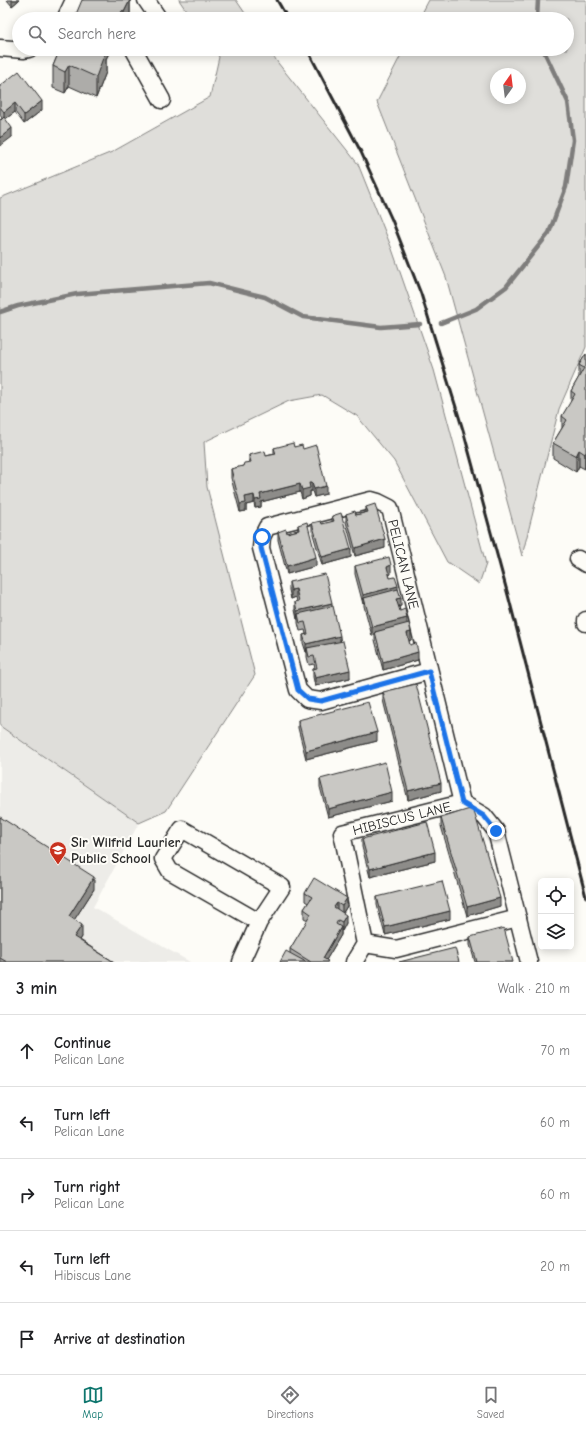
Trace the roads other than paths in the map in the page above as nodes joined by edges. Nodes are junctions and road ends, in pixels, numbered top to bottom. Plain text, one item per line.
1 (74, 0) edge
2 (146, 0) edge
3 (68, 12) edge
4 (154, 12) edge
5 (0, 48) edge
6 (12, 49) edge
7 (137, 56) edge
8 (162, 100) dead end
9 (429, 671) junction
10 (462, 803) junction
11 (518, 918) junction
12 (258, 922) junction
13 (364, 944) junction
14 (241, 962) edge
15 (354, 962) edge
16 (528, 962) edge

1 - 3 street
2 - 4 street
5 - 6 street
7 - 8 street
9 - 9 street, PELICAN LANE
9 - 10 street, PELICAN LANE
10 - 11 street, HIBISCUS LANE
10 - 13 street, HIBISCUS LANE
11 - 13 street
11 - 16 street, HIBISCUS LANE
12 - 12 street
12 - 14 street
13 - 15 street

